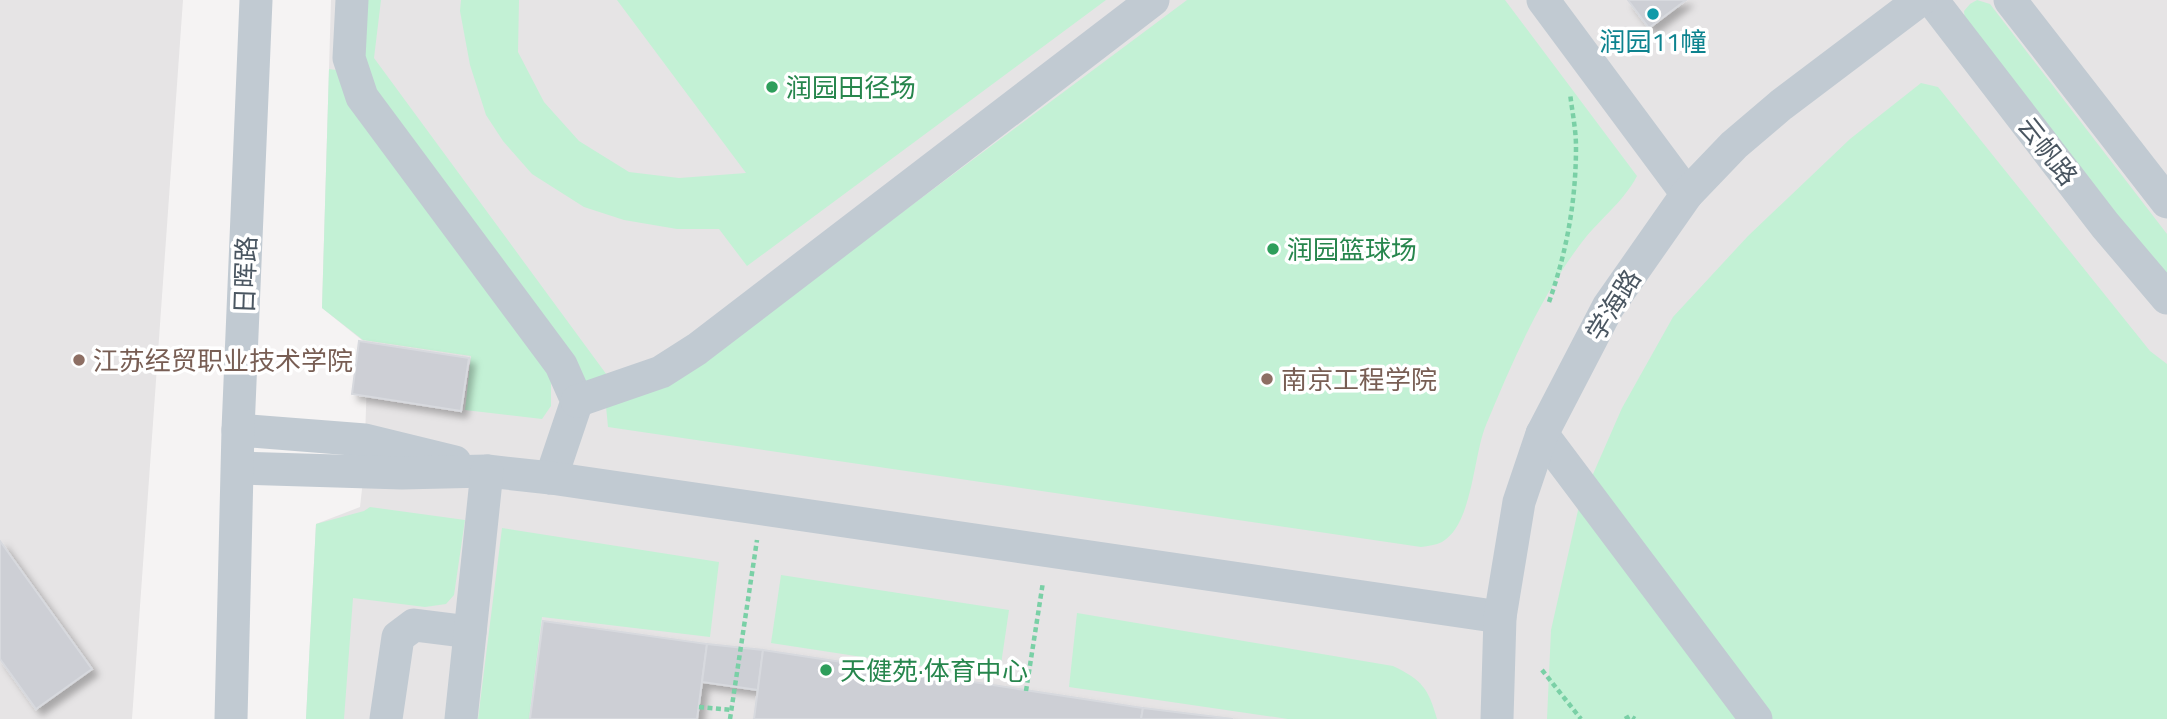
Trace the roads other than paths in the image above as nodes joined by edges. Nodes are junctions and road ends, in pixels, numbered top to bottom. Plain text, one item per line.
1 (256, 0) edge
2 (352, 0) edge
3 (1153, 0) edge
4 (1543, 0) edge
5 (1920, 0) edge
6 (1932, 0) edge
7 (2010, 0) edge
8 (1687, 194) junction
9 (2167, 202) edge
10 (2167, 298) edge
11 (577, 401) junction
12 (238, 430) junction
13 (1542, 434) junction
14 (237, 468) junction
15 (487, 471) junction
16 (551, 478) junction
17 (1500, 617) junction
18 (470, 632) junction
19 (231, 719) edge
20 (387, 719) edge
21 (461, 719) edge
22 (1497, 719) edge
23 (1756, 719) edge

1 - 12 street, 日晖路
2 - 11 street
3 - 11 street
4 - 8 street
5 - 8 street, 学海路
6 - 10 street, 云帆路
7 - 9 street
8 - 13 street, 学海路
11 - 16 street
12 - 14 street, 日晖路
12 - 15 street
13 - 17 street, 学海路
13 - 23 street
14 - 15 street
14 - 19 street, 日晖路
15 - 16 street
15 - 18 street
16 - 17 street
17 - 22 street, 学海路
18 - 20 street
18 - 21 street

